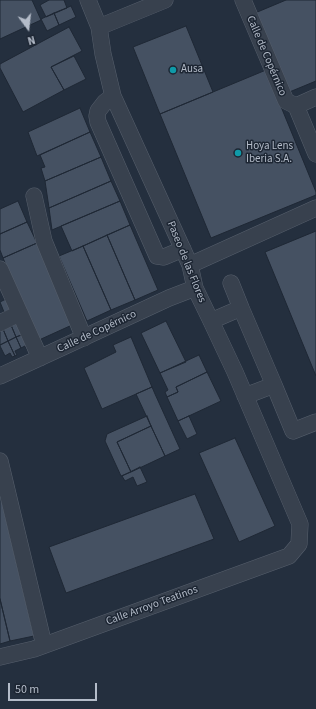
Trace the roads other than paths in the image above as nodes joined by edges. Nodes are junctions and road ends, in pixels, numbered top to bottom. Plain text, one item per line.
1 (88, 0) edge
2 (166, 0) edge
3 (243, 0) edge
4 (99, 27) junction
5 (113, 96) junction
6 (316, 97) edge
7 (296, 106) junction
8 (316, 154) edge
9 (34, 196) dead end
10 (316, 208) edge
11 (183, 250) junction
12 (190, 265) junction
13 (1, 275) edge
14 (230, 283) dead end
15 (195, 288) junction
16 (241, 308) junction
17 (20, 313) junction
18 (211, 321) junction
19 (0, 323) edge
20 (84, 338) junction
21 (40, 358) junction
22 (0, 376) edge
23 (274, 385) junction
24 (245, 396) junction
25 (316, 422) edge
26 (0, 461) edge
27 (299, 544) joint
28 (44, 645) junction
29 (0, 657) edge

1 - 4 street, Paseo de las Flores
2 - 4 street
3 - 7 street, Calle de Copérnico
4 - 5 street, Paseo de las Flores
5 - 11 street, Paseo de las Flores
5 - 11 street
6 - 7 street, Calle de Copérnico
7 - 8 street, Calle de Copérnico
9 - 20 street
10 - 12 street
11 - 12 street, Paseo de las Flores
12 - 15 street, Paseo de las Flores
13 - 17 street
14 - 16 street
15 - 18 street, Paseo de las Flores
15 - 20 street, Calle de Copérnico
16 - 18 street
16 - 23 street
17 - 19 street
17 - 21 street
18 - 24 street, Paseo de las Flores
20 - 21 street, Calle de Copérnico
21 - 22 street, Calle de Copérnico
23 - 24 street
23 - 25 street
24 - 27 street, Paseo de las Flores
26 - 28 street
27 - 28 street, Calle Arroyo Teatinos
28 - 29 street, Calle Arroyo Teatinos

